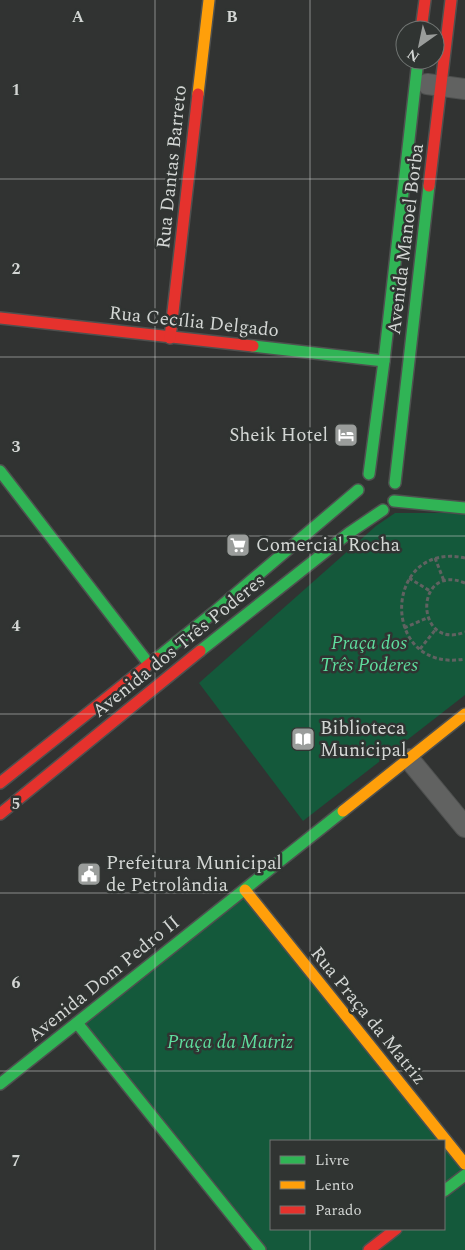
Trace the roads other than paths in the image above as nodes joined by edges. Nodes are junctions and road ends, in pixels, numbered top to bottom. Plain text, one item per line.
1 (208, 0) edge
2 (425, 0) edge
3 (451, 0) edge
4 (422, 20) edge
5 (417, 70) edge
6 (415, 83) junction
7 (442, 86) junction
8 (465, 89) edge
9 (0, 318) edge
10 (170, 338) junction
11 (384, 361) junction
12 (0, 472) edge
13 (377, 473) junction
14 (394, 483) junction
15 (358, 490) junction
16 (394, 502) junction
17 (465, 508) edge
18 (383, 510) junction
19 (149, 664) junction
20 (465, 714) edge
21 (409, 759) junction
22 (0, 783) edge
23 (1, 811) edge
24 (465, 827) edge
25 (244, 890) junction
26 (77, 1023) junction
27 (0, 1084) edge
28 (465, 1164) edge
29 (465, 1175) edge
30 (445, 1190) edge
31 (395, 1230) edge
32 (260, 1250) edge
33 (369, 1250) edge

1 - 10 street, Rua Dantas Barreto
2 - 4 street
3 - 7 street, Avenida Manoel Borba
5 - 6 street, Avenida Manoel Borba
6 - 7 street
6 - 11 street, Avenida Manoel Borba
7 - 8 street
7 - 14 street, Avenida Manoel Borba
9 - 10 street, Rua Cecília Delgado
10 - 11 street, Rua Cecília Delgado
11 - 13 street, Avenida Manoel Borba
12 - 19 street
13 - 14 street
13 - 15 street
14 - 16 street
15 - 18 street
15 - 19 street, Avenida dos Três Poderes
16 - 17 street
16 - 18 street
18 - 23 street, Avenida dos Três Poderes
19 - 22 street, Avenida dos Três Poderes
20 - 21 street, Avenida Dom Pedro II
21 - 24 street
21 - 25 street, Avenida Dom Pedro II
25 - 26 street, Avenida Dom Pedro II
25 - 28 street, Rua Praça da Matriz
26 - 27 street, Avenida Dom Pedro II
26 - 32 street
29 - 30 street
31 - 33 street

